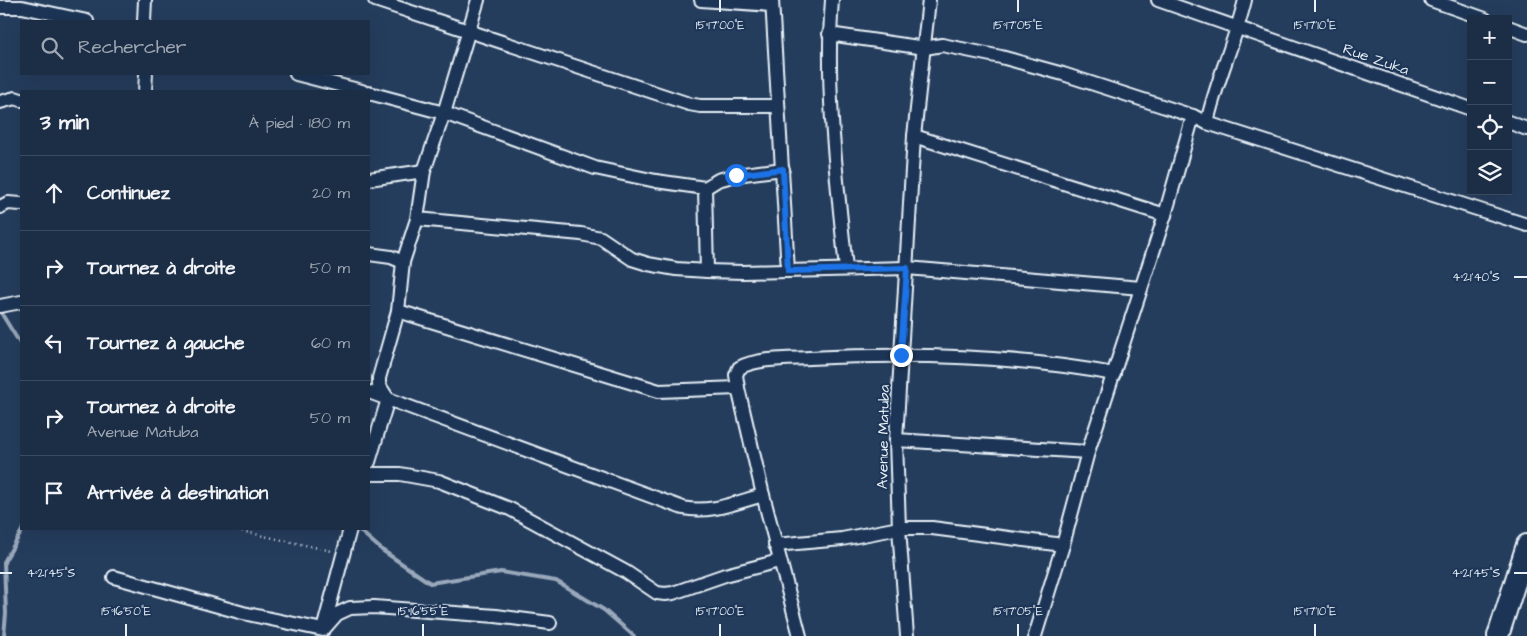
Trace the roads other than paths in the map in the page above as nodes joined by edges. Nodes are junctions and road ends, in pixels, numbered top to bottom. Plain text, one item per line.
1 (145, 0) edge
2 (375, 0) edge
3 (478, 0) edge
4 (700, 0) edge
5 (832, 0) edge
6 (928, 0) edge
7 (1158, 0) edge
8 (1245, 0) edge
9 (1431, 0) edge
10 (772, 2) edge
11 (0, 7) edge
12 (1473, 15) edge
13 (82, 20) edge
14 (144, 20) edge
15 (1512, 28) edge
16 (1238, 29) junction
17 (469, 30) junction
18 (829, 34) junction
19 (1527, 34) edge
20 (925, 48) junction
21 (146, 75) edge
22 (300, 75) edge
23 (145, 90) edge
24 (358, 90) edge
25 (370, 93) edge
26 (20, 100) edge
27 (0, 102) edge
28 (777, 106) junction
29 (1467, 108) edge
30 (444, 113) junction
31 (1193, 116) junction
32 (1207, 123) junction
33 (1512, 123) edge
34 (1527, 128) edge
35 (914, 136) junction
36 (783, 169) junction
37 (424, 171) junction
38 (370, 179) edge
39 (705, 188) junction
40 (20, 204) edge
41 (0, 207) edge
42 (1165, 215) junction
43 (417, 218) junction
44 (1527, 225) edge
45 (370, 254) edge
46 (403, 262) junction
47 (907, 268) junction
48 (846, 269) junction
49 (707, 271) junction
50 (788, 271) junction
51 (1141, 288) junction
52 (20, 302) edge
53 (0, 306) edge
54 (398, 311) junction
55 (901, 355) junction
56 (1114, 374) junction
57 (738, 388) junction
58 (370, 392) edge
59 (388, 399) junction
60 (896, 440) junction
61 (1088, 452) junction
62 (370, 459) edge
63 (370, 474) edge
64 (763, 495) junction
65 (899, 528) junction
66 (349, 533) edge
67 (775, 545) junction
68 (1063, 545) junction
69 (1527, 545) edge
70 (779, 561) junction
71 (114, 577) dead end
72 (550, 623) dead end
73 (322, 633) edge
74 (800, 636) edge
75 (907, 636) edge
76 (1035, 636) edge
77 (1498, 636) edge

1 - 14 street
2 - 17 street
3 - 17 street
4 - 10 street
5 - 18 street
6 - 20 street, Avenue Matuba
7 - 16 street, Rue Zuka
8 - 16 street
9 - 12 street
10 - 28 street
11 - 13 street
15 - 19 street
16 - 29 street, Rue Zuka
16 - 32 street
17 - 28 street
17 - 30 street
18 - 20 street
18 - 48 street
20 - 31 street
20 - 35 street, Avenue Matuba
21 - 23 street
22 - 24 street
25 - 30 street
26 - 27 street
28 - 36 street
30 - 37 street
30 - 39 street
31 - 32 street
31 - 42 street
32 - 44 street
33 - 34 street
35 - 42 street
35 - 47 street, Avenue Matuba
36 - 39 street
36 - 50 street
37 - 38 street
37 - 43 street
39 - 49 street
40 - 41 street
42 - 51 street
43 - 46 street
43 - 49 street
45 - 46 street
46 - 54 street
47 - 48 street
47 - 51 street
47 - 55 street, Avenue Matuba
48 - 50 street
49 - 50 street
51 - 56 street
52 - 53 street
54 - 57 street
54 - 59 street
55 - 56 street
55 - 57 street
55 - 60 street, Avenue Matuba
56 - 61 street
57 - 64 street
58 - 59 street
59 - 62 street
59 - 64 street
60 - 61 street
60 - 65 street, Avenue Matuba
61 - 68 street
63 - 70 street
64 - 67 street
65 - 67 street
65 - 68 street
65 - 75 street, Avenue Matuba
66 - 73 street
67 - 70 street
68 - 76 street
69 - 77 highway
70 - 74 street
71 - 73 street
72 - 73 street

